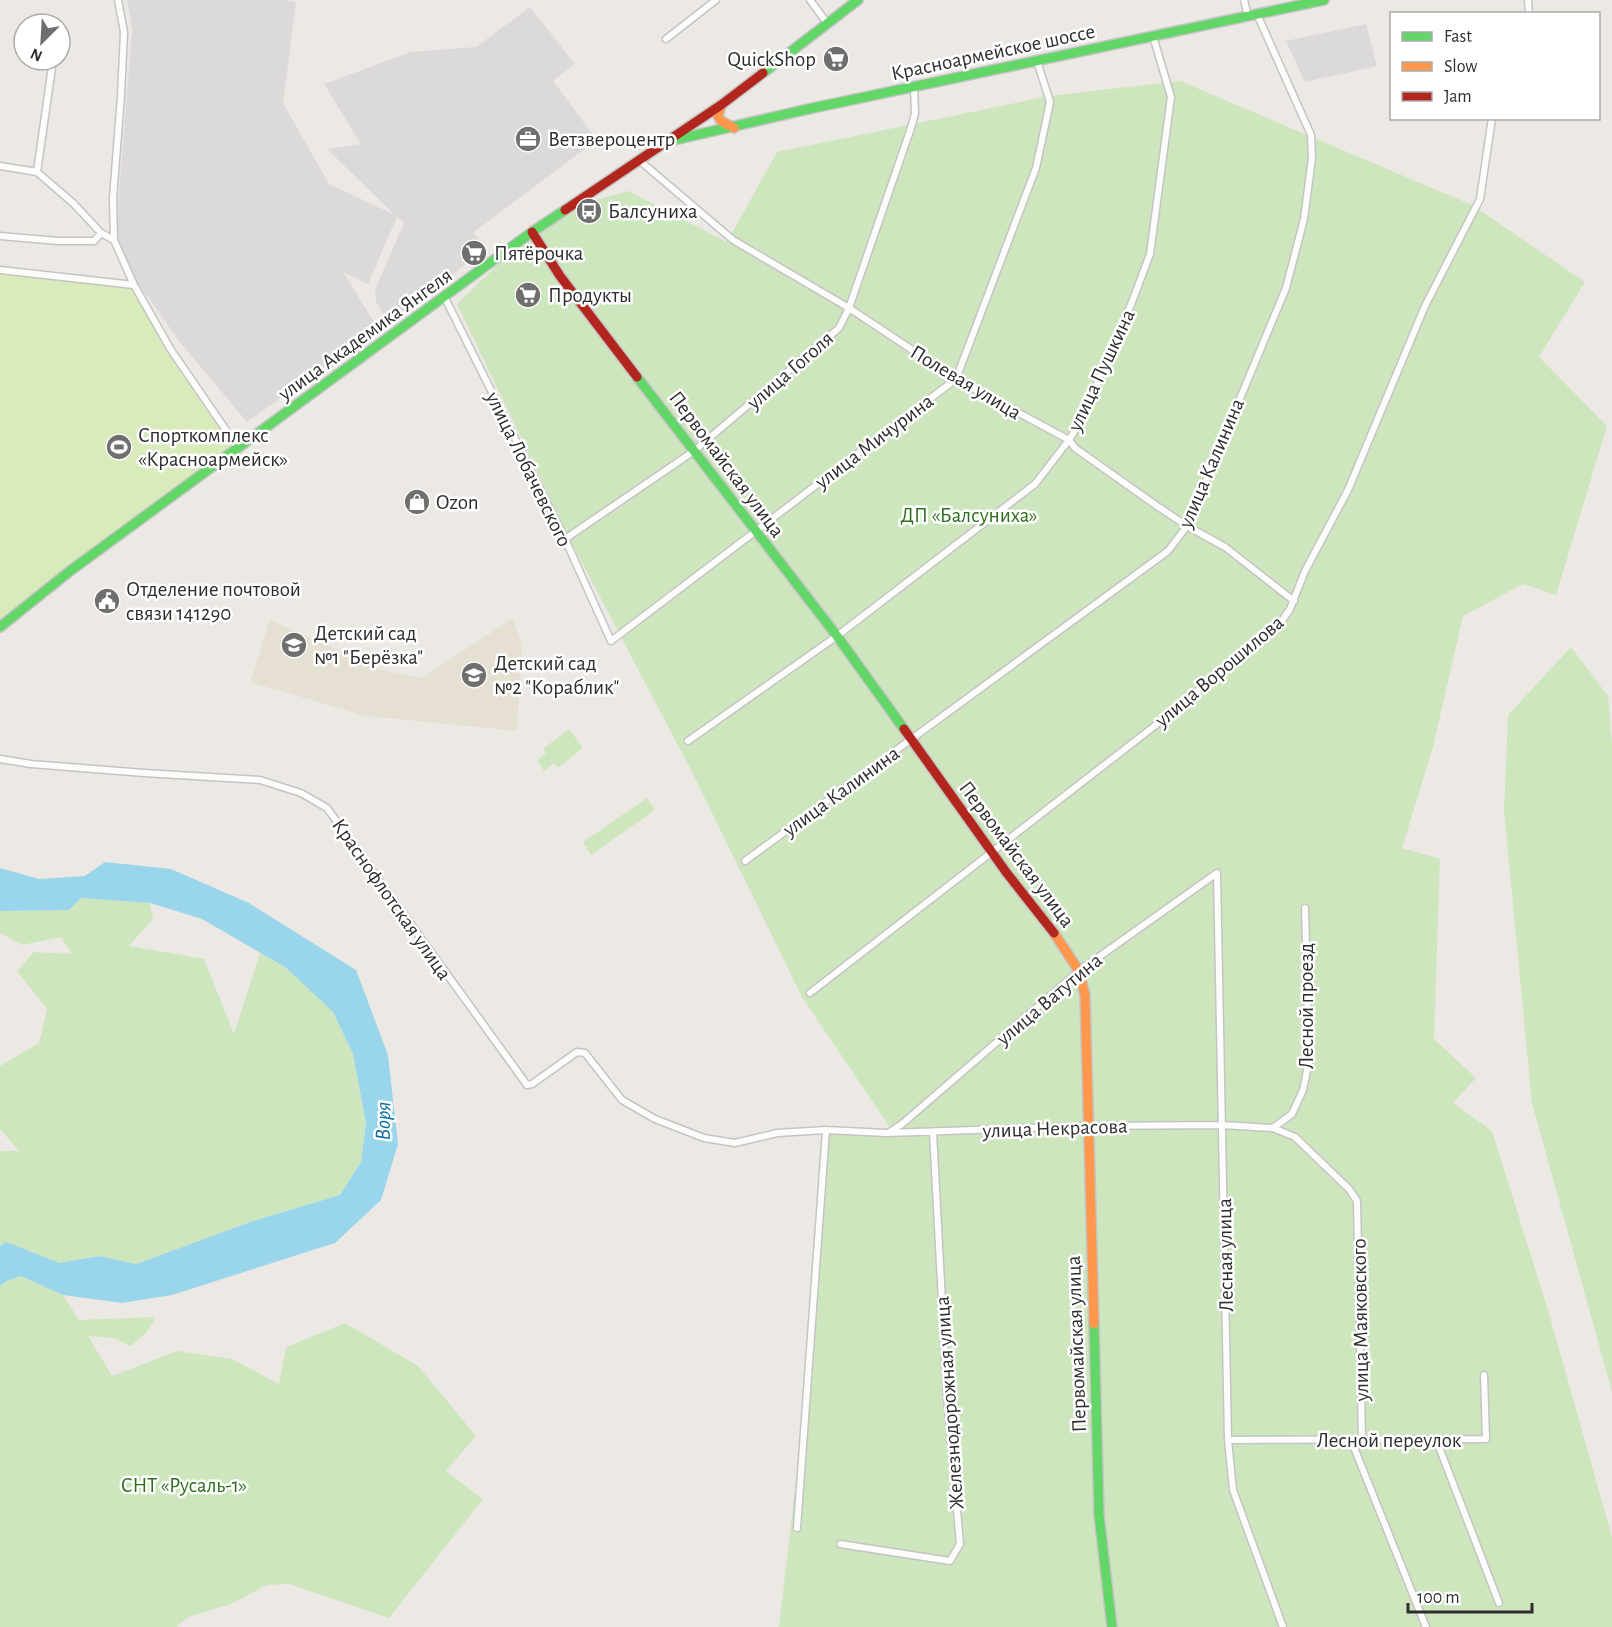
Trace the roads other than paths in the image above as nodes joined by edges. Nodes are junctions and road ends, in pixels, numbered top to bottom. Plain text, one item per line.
1 (118, 0) edge
2 (716, 0) edge
3 (810, 0) edge
4 (858, 0) edge
5 (1244, 0) edge
6 (1324, 0) edge
7 (1252, 15) junction
8 (827, 23) junction
9 (1152, 36) junction
10 (666, 39) dead end
11 (1036, 61) junction
12 (50, 72) edge
13 (914, 87) junction
14 (721, 105) junction
15 (1492, 120) edge
16 (734, 128) junction
17 (669, 141) junction
18 (639, 160) junction
19 (0, 166) edge
20 (37, 171) junction
21 (532, 232) junction
22 (101, 233) junction
23 (0, 236) edge
24 (114, 240) junction
25 (0, 270) edge
26 (134, 285) junction
27 (445, 298) junction
28 (849, 308) junction
29 (956, 379) junction
30 (1069, 440) junction
31 (239, 449) junction
32 (694, 451) junction
33 (1186, 526) junction
34 (755, 531) junction
35 (565, 539) junction
36 (1294, 601) junction
37 (0, 627) edge
38 (837, 636) junction
39 (611, 641) joint
40 (910, 740) junction
41 (688, 741) dead end
42 (0, 759) edge
43 (991, 851) junction
44 (745, 861) dead end
45 (1217, 873) joint
46 (1305, 908) dead end
47 (1079, 971) junction
48 (810, 993) dead end
49 (526, 1085) joint
50 (1222, 1125) junction
51 (1087, 1126) junction
52 (1273, 1128) junction
53 (826, 1130) junction
54 (933, 1132) junction
55 (887, 1133) junction
56 (1484, 1375) dead end
57 (1436, 1439) junction
58 (1228, 1440) junction
59 (1351, 1440) junction
60 (1362, 1440) junction
61 (797, 1528) dead end
62 (840, 1544) dead end
63 (1498, 1603) dead end
64 (1112, 1627) edge
65 (1283, 1627) edge
66 (1426, 1627) edge

1 - 24 street
2 - 10 street
3 - 8 street
4 - 8 street, улица Академика Янгеля
5 - 7 street, улица Калинина
6 - 7 street, Красноармейское шоссе
7 - 9 street, Красноармейское шоссе
7 - 33 street, улица Калинина
8 - 14 street, улица Академика Янгеля
9 - 11 street, Красноармейское шоссе
9 - 30 street, улица Пушкина
11 - 13 street, Красноармейское шоссе
11 - 29 street, улица Мичурина
12 - 20 street
13 - 16 street, Красноармейское шоссе
13 - 28 street, улица Гоголя
14 - 16 street
14 - 17 street, улица Академика Янгеля
15 - 36 street, улица Ворошилова
16 - 17 street, Красноармейское шоссе
17 - 18 street, улица Академика Янгеля
18 - 21 street, улица Академика Янгеля
18 - 28 street, Полевая улица
19 - 20 street
20 - 22 street
21 - 27 street, улица Академика Янгеля
21 - 32 street, Первомайская улица
22 - 23 street
22 - 24 street
24 - 26 street
25 - 26 street
26 - 31 street
27 - 31 street, улица Академика Янгеля
27 - 35 street, улица Лобачевского
28 - 29 street, Полевая улица
28 - 32 street, улица Гоголя
29 - 30 street, Полевая улица
29 - 34 street, улица Мичурина
30 - 33 street, Полевая улица
30 - 38 street, улица Пушкина
31 - 37 street, улица Академика Янгеля
32 - 34 street, Первомайская улица
32 - 35 street, улица Гоголя
33 - 36 street, Полевая улица
33 - 40 street, улица Калинина
34 - 38 street, Первомайская улица
34 - 39 street, улица Мичурина
35 - 39 street, улица Лобачевского
36 - 43 street, улица Ворошилова
38 - 40 street, Первомайская улица
38 - 41 street, улица Пушкина
40 - 43 street, Первомайская улица
40 - 44 street, улица Калинина
42 - 49 street, Краснофлотская улица
43 - 47 street, Первомайская улица
43 - 48 street, улица Ворошилова
45 - 47 street, улица Ватутина
45 - 50 street, Лесная улица
46 - 52 street, Лесной проезд
47 - 51 street, Первомайская улица
47 - 55 street, улица Ватутина
49 - 53 street, улица Некрасова
50 - 51 street, улица Некрасова
50 - 52 street, улица Некрасова
50 - 58 street, Лесная улица
51 - 54 street, улица Некрасова
51 - 64 street, Первомайская улица
52 - 60 street, улица Маяковского
53 - 55 street, улица Некрасова
53 - 61 street
54 - 55 street, улица Некрасова
54 - 62 street, Железнодорожная улица
56 - 57 street, Лесной переулок
57 - 60 street, Лесной переулок
57 - 63 street
58 - 59 street, Лесной переулок
58 - 65 street, Лесная улица
59 - 60 street, Лесной переулок
59 - 66 street

